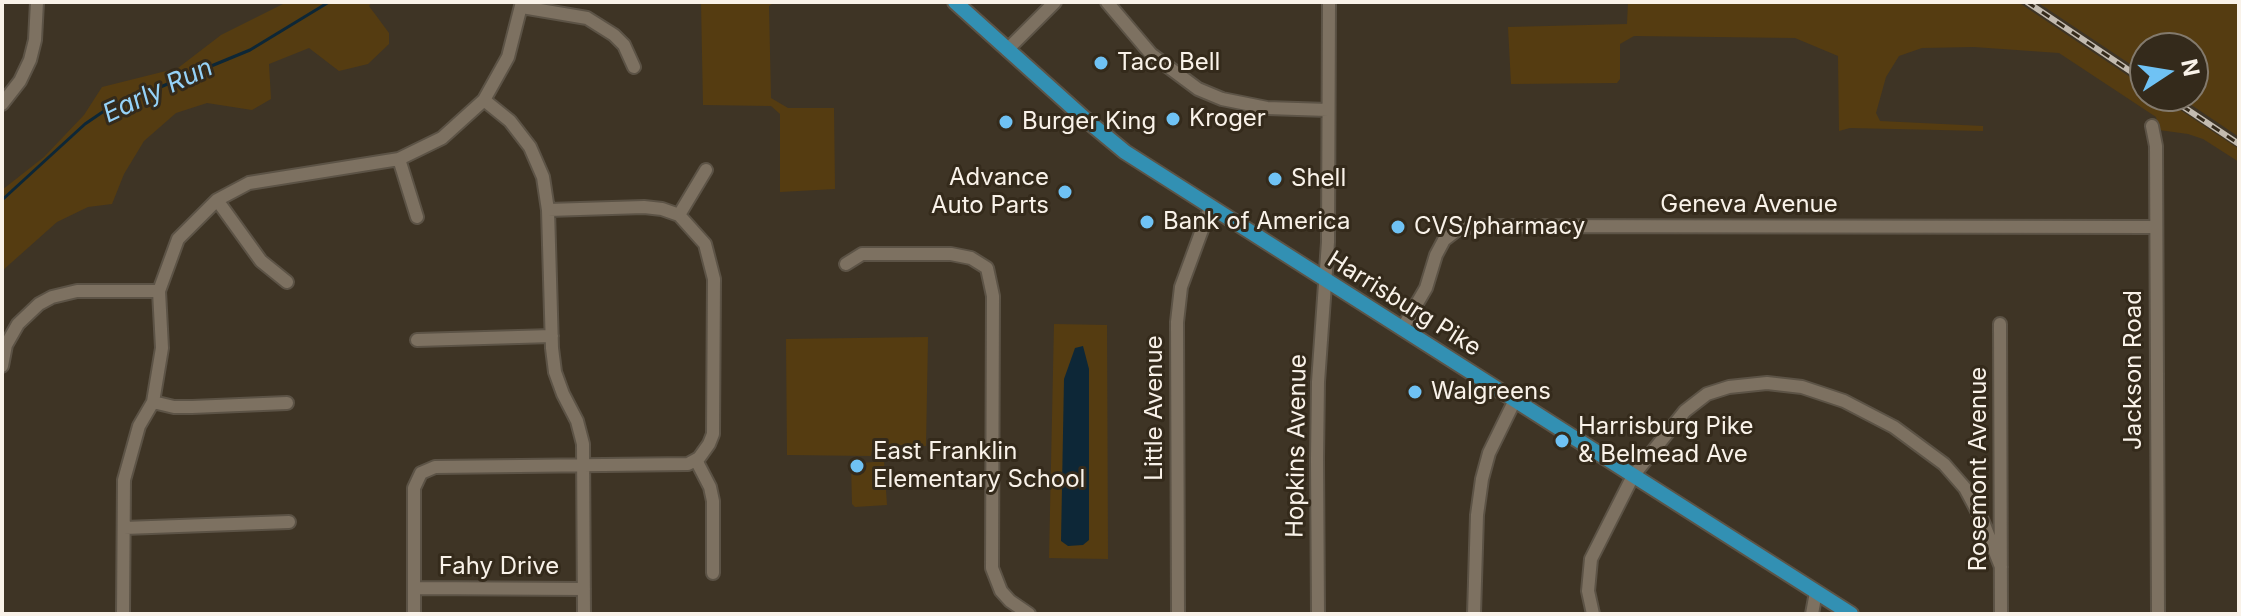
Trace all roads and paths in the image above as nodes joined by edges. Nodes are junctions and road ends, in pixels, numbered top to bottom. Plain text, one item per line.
1 (37, 2) edge
2 (955, 2) edge
3 (1055, 2) edge
4 (1107, 2) edge
5 (1329, 2) edge
6 (522, 4) edge
7 (1007, 50) junction
8 (634, 67) dead end
9 (484, 100) junction
10 (2, 104) edge
11 (1328, 110) junction
12 (2152, 126) dead end
13 (399, 159) junction
14 (706, 170) dead end
15 (217, 200) junction
16 (1210, 208) junction
17 (548, 210) junction
18 (679, 215) junction
19 (417, 217) dead end
20 (2156, 227) junction
21 (846, 264) dead end
22 (1325, 279) junction
23 (287, 282) dead end
24 (159, 291) junction
25 (2000, 324) dead end
26 (1402, 329) junction
27 (552, 336) junction
28 (417, 340) dead end
29 (2, 366) edge
30 (1515, 400) junction
31 (153, 402) junction
32 (287, 403) dead end
33 (696, 460) junction
34 (584, 467) junction
35 (1633, 476) junction
36 (289, 522) dead end
37 (124, 528) junction
38 (2001, 567) junction
39 (713, 573) dead end
40 (414, 588) junction
41 (584, 589) junction
42 (1816, 592) junction
43 (123, 614) edge
44 (414, 614) edge
45 (584, 614) edge
46 (1029, 614) edge
47 (1178, 614) edge
48 (1318, 614) edge
49 (1474, 614) edge
50 (1593, 614) edge
51 (1812, 614) edge
52 (1851, 614) edge
53 (2001, 614) edge
54 (2158, 614) edge

1 - 10 street
2 - 7 main road, Harrisburg Pike
3 - 7 street
4 - 11 street
5 - 11 street, Hopkins Avenue
6 - 8 street
6 - 9 street
7 - 16 main road, Harrisburg Pike
9 - 13 street
9 - 17 street
11 - 22 street, Hopkins Avenue
12 - 20 street, Jackson Road
13 - 15 street
13 - 19 street
14 - 18 street
15 - 23 street
15 - 24 street
16 - 22 main road, Harrisburg Pike
16 - 47 street, Little Avenue
17 - 18 street
17 - 27 street
18 - 33 street
20 - 26 street, Geneva Avenue
20 - 54 street, Jackson Road
21 - 46 street
22 - 26 main road, Harrisburg Pike
22 - 48 street, Hopkins Avenue
24 - 29 street
24 - 31 street
25 - 38 street, Rosemont Avenue
26 - 30 main road, Harrisburg Pike
27 - 28 street
27 - 34 street
30 - 35 main road, Harrisburg Pike
30 - 49 street
31 - 32 street
31 - 37 street
33 - 34 street
33 - 39 street
34 - 40 street
34 - 41 street
35 - 38 street
35 - 42 main road, Harrisburg Pike
35 - 50 street
36 - 37 street
37 - 43 street
38 - 53 street, Rosemont Avenue
40 - 41 street, Fahy Drive
40 - 44 street
41 - 45 street
42 - 51 street
42 - 52 main road, Harrisburg Pike

